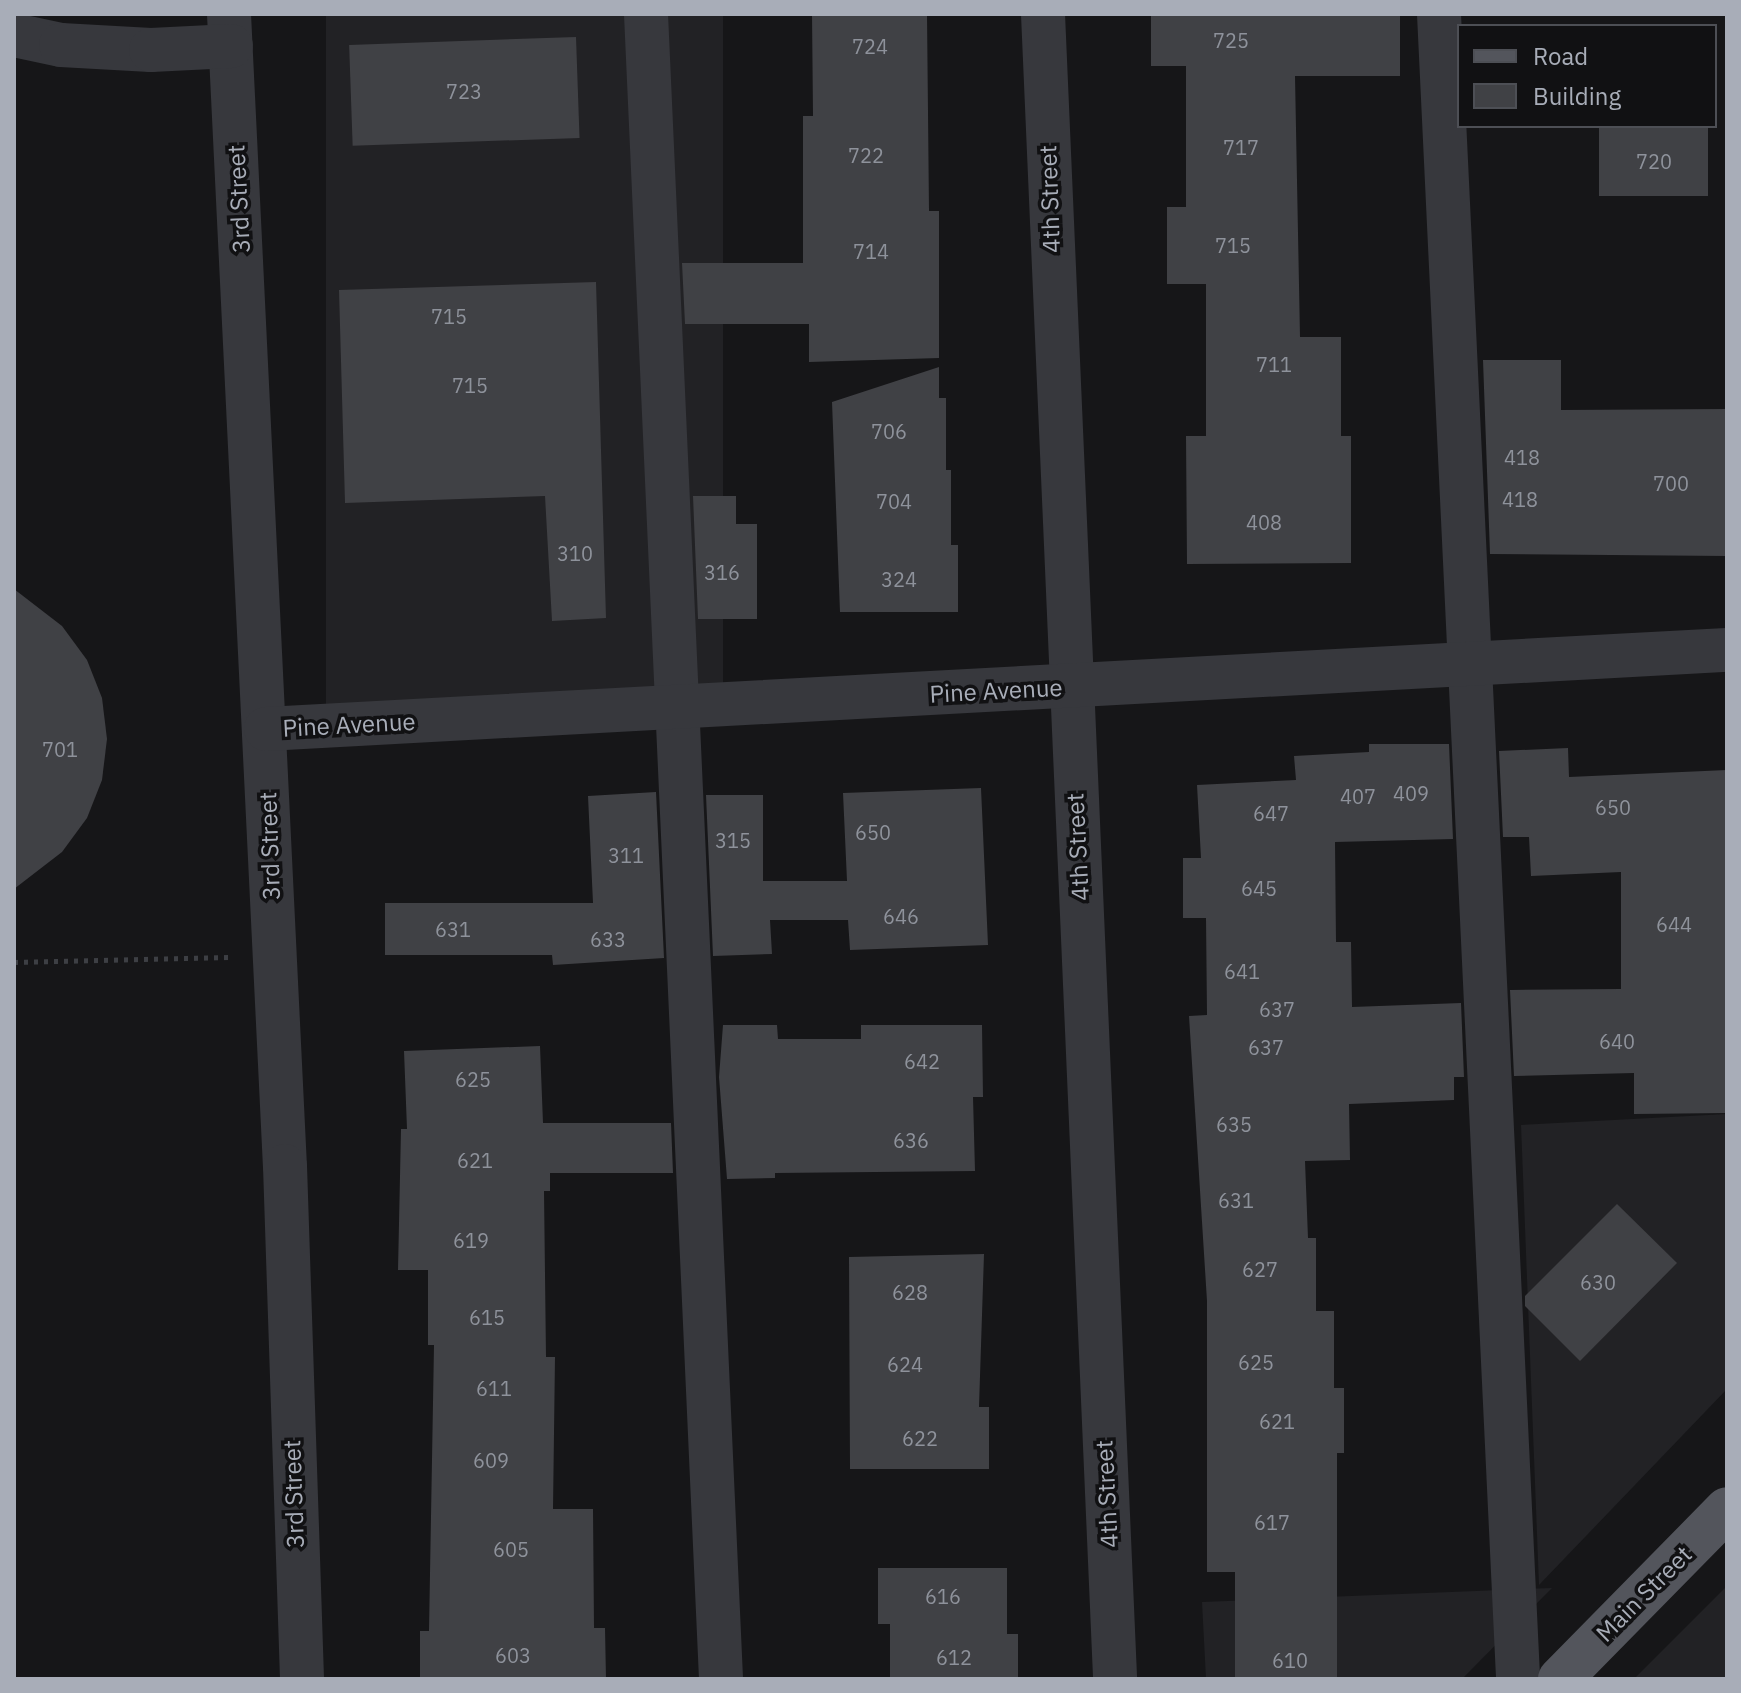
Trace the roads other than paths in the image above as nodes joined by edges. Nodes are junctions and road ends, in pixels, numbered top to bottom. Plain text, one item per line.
1 (646, 14) edge
2 (1043, 14) edge
3 (1439, 14) edge
4 (230, 30) edge
5 (14, 35) edge
6 (1727, 650) edge
7 (1469, 665) junction
8 (1069, 687) junction
9 (681, 708) junction
10 (266, 729) junction
11 (1723, 1521) edge
12 (302, 1679) edge
13 (721, 1679) edge
14 (1115, 1679) edge
15 (1518, 1679) edge
16 (1560, 1679) edge

1 - 9 street
2 - 8 street, 4th Street
3 - 7 street
4 - 5 street
4 - 10 street, 3rd Street
6 - 7 street, Pine Avenue
7 - 8 street, Pine Avenue
7 - 15 street
8 - 9 street, Pine Avenue
8 - 14 street, 4th Street
9 - 10 street, Pine Avenue
9 - 13 street
10 - 12 street, 3rd Street
11 - 16 main road, Main Street

